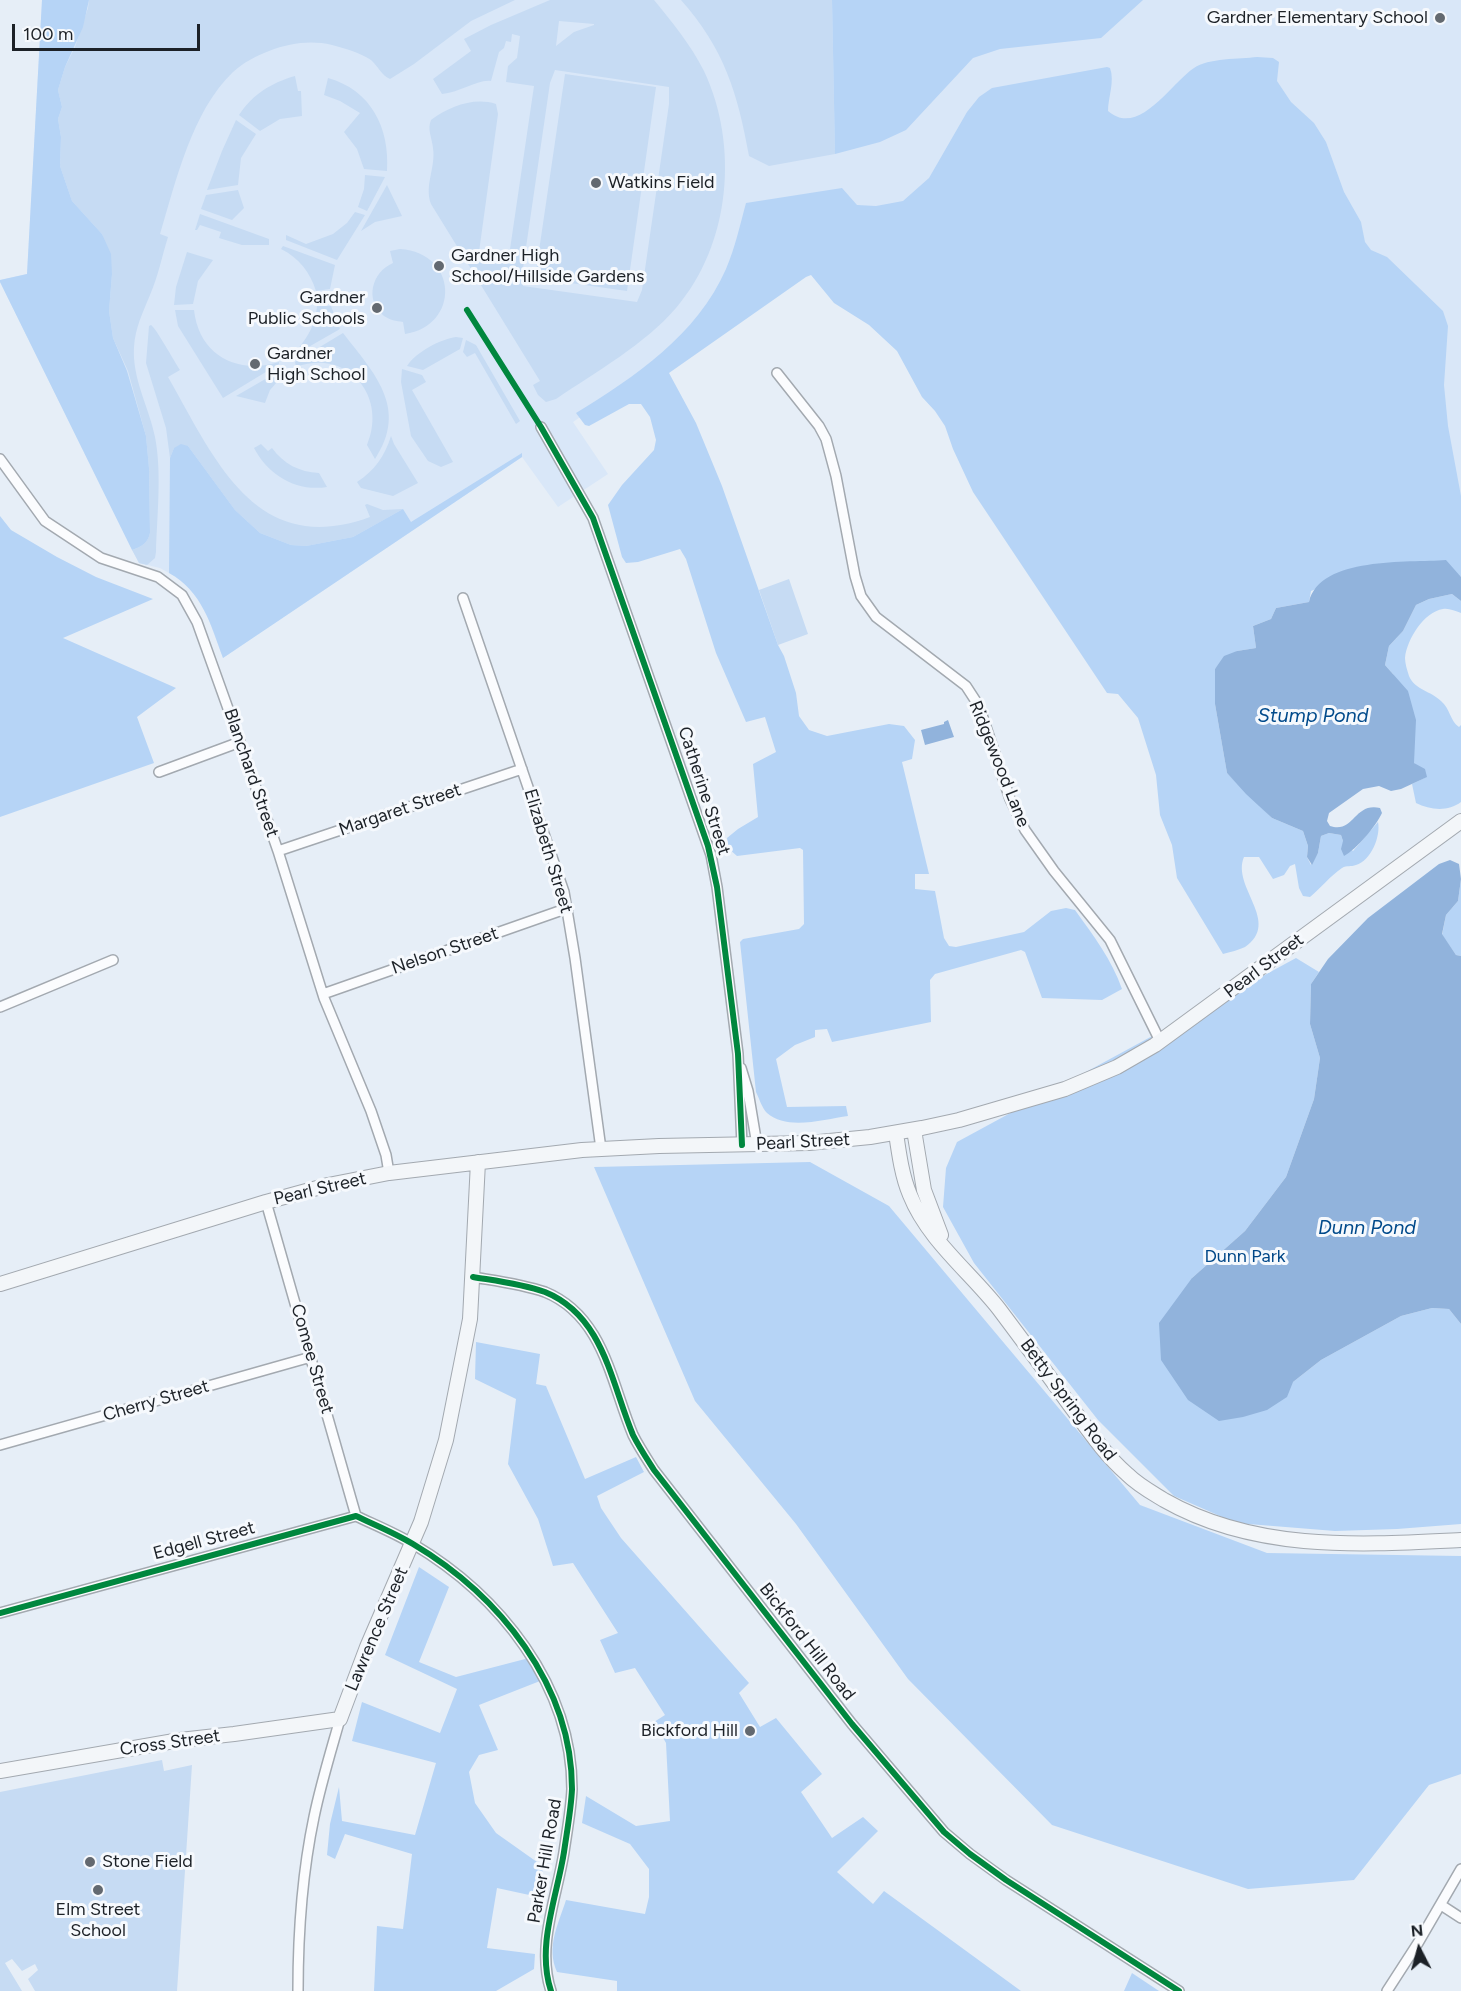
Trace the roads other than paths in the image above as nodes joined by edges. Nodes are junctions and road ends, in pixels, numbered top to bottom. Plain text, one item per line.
1 (777, 373) dead end
2 (541, 428) dead end
3 (0, 459) edge
4 (463, 598) dead end
5 (240, 742) junction
6 (522, 769) junction
7 (159, 772) dead end
8 (1461, 821) edge
9 (278, 851) junction
10 (568, 908) junction
11 (113, 960) dead end
12 (323, 994) junction
13 (0, 1008) edge
14 (1160, 1041) junction
15 (738, 1054) junction
16 (914, 1130) junction
17 (896, 1133) junction
18 (742, 1145) junction
19 (757, 1145) junction
20 (601, 1149) junction
21 (478, 1162) junction
22 (389, 1173) junction
23 (266, 1202) junction
24 (948, 1251) junction
25 (473, 1277) junction
26 (0, 1284) edge
27 (311, 1357) junction
28 (0, 1445) edge
29 (356, 1515) junction
30 (1461, 1540) edge
31 (412, 1543) junction
32 (0, 1613) edge
33 (340, 1719) junction
34 (0, 1771) edge
35 (1461, 1869) edge
36 (1441, 1905) junction
37 (1461, 1918) edge
38 (298, 1991) edge
39 (551, 1991) edge
40 (1179, 1991) edge
41 (1388, 1991) edge

1 - 14 street, Ridgewood Lane
2 - 15 street, Catherine Street
3 - 5 street, Blanchard Street
4 - 6 street, Elizabeth Street
5 - 7 street
5 - 9 street, Blanchard Street
6 - 9 street, Margaret Street
6 - 10 street, Elizabeth Street
8 - 14 street, Pearl Street
9 - 12 street, Blanchard Street
10 - 12 street, Nelson Street
10 - 20 street, Elizabeth Street
11 - 13 street
12 - 22 street, Blanchard Street
14 - 16 street, Pearl Street
15 - 18 street, Catherine Street
15 - 19 street, Catherine Street
16 - 17 street, Pearl Street
16 - 24 street, Betty Spring Road
17 - 19 street, Pearl Street
17 - 24 street, Betty Spring Road
18 - 19 street, Pearl Street
18 - 20 street, Pearl Street
20 - 21 street, Pearl Street
21 - 22 street, Pearl Street
21 - 25 street, Lawrence Street
22 - 23 street, Pearl Street
23 - 26 street, Pearl Street
23 - 27 street, Comee Street
24 - 30 street, Betty Spring Road
25 - 31 street, Lawrence Street
25 - 40 street, Bickford Hill Road
27 - 28 street, Cherry Street
27 - 29 street, Comee Street
29 - 31 street
29 - 32 street, Edgell Street
31 - 33 street, Lawrence Street
31 - 39 street, Parker Hill Road
33 - 34 street, Cross Street
33 - 38 street, Lawrence Street
35 - 36 street
36 - 37 street
36 - 41 street

